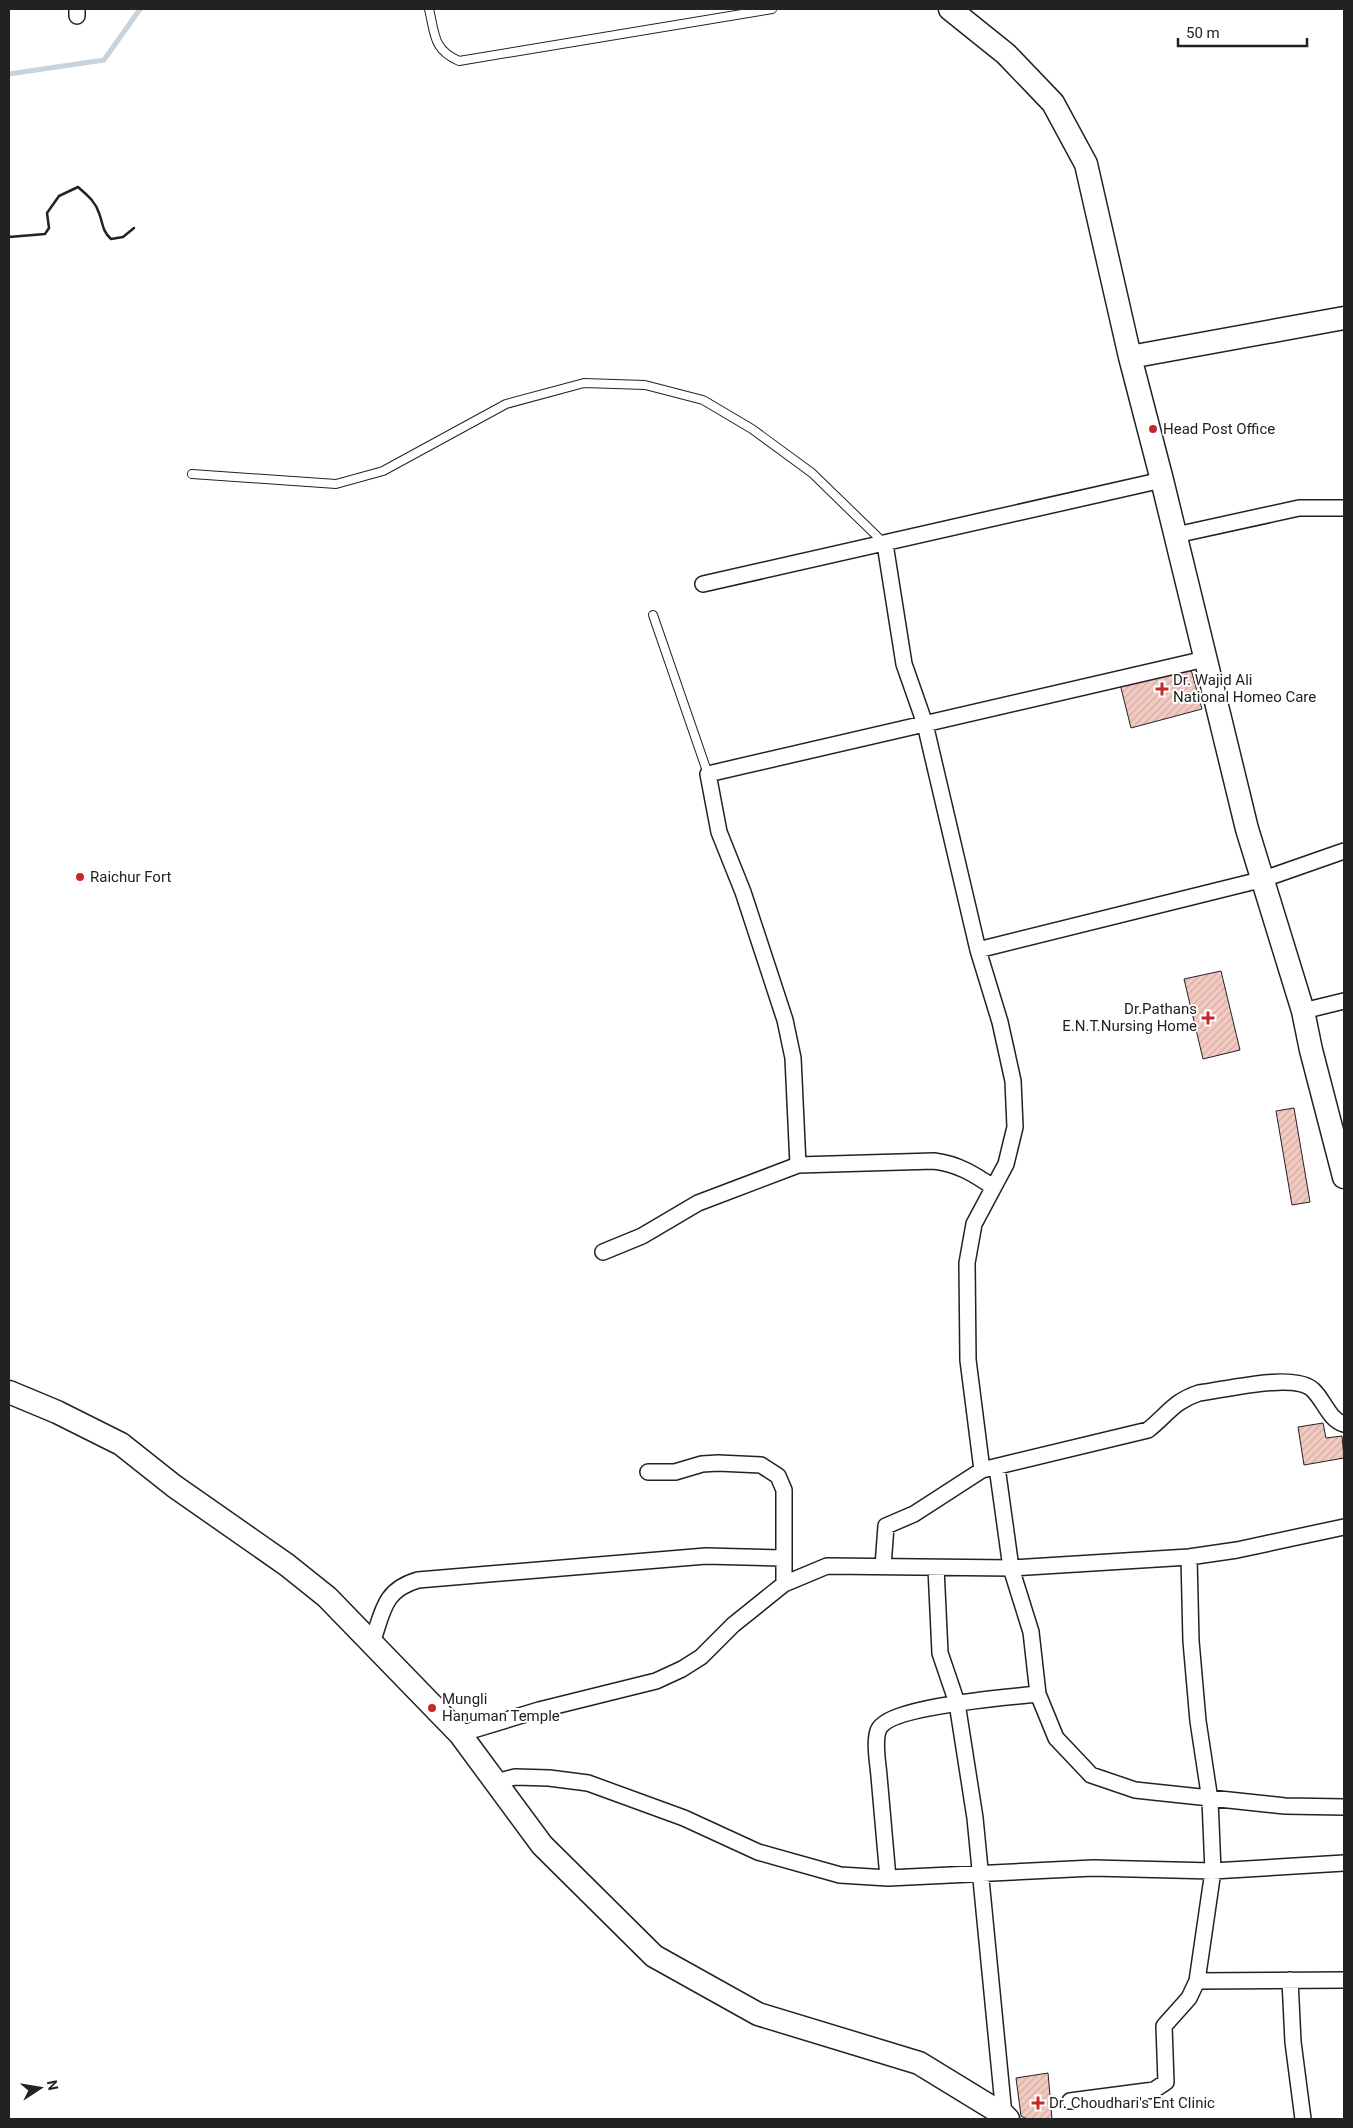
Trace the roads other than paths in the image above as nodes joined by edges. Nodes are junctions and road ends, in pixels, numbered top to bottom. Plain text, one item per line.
1 (429, 9) edge
2 (772, 9) edge
3 (950, 9) edge
4 (1344, 318) edge
5 (1130, 358) junction
6 (192, 474) dead end
7 (1162, 480) junction
8 (1344, 508) edge
9 (1176, 535) junction
10 (885, 544) junction
11 (702, 584) dead end
12 (653, 615) dead end
13 (1205, 659) junction
14 (925, 724) junction
15 (708, 774) junction
16 (1344, 851) edge
17 (1264, 879) junction
18 (978, 950) junction
19 (1344, 1001) edge
20 (1303, 1011) junction
21 (798, 1165) junction
22 (1344, 1172) edge
23 (993, 1187) junction
24 (603, 1252) dead end
25 (9, 1392) edge
26 (1344, 1424) edge
27 (989, 1468) junction
28 (648, 1472) dead end
29 (1344, 1527) edge
30 (1189, 1557) junction
31 (783, 1558) junction
32 (883, 1566) junction
33 (936, 1568) junction
34 (1011, 1568) junction
35 (784, 1584) junction
36 (372, 1643) junction
37 (1038, 1694) junction
38 (957, 1703) junction
39 (460, 1734) junction
40 (496, 1782) junction
41 (1210, 1800) junction
42 (1344, 1806) edge
43 (1344, 1863) edge
44 (1213, 1871) junction
45 (980, 1873) junction
46 (888, 1878) junction
47 (1197, 1980) junction
48 (1290, 1980) junction
49 (1344, 1980) edge
50 (1070, 2101) dead end
51 (1006, 2117) edge
52 (1303, 2119) edge

1 - 2 lane
3 - 5 main road
4 - 5 main road
5 - 7 main road
6 - 10 lane
7 - 9 main road
7 - 10 street
8 - 9 street
9 - 13 main road
10 - 11 street
10 - 14 street
12 - 15 lane
13 - 14 street
13 - 17 main road
14 - 15 street
14 - 18 street
15 - 21 street
16 - 17 street
17 - 18 street
17 - 20 main road
18 - 23 street
19 - 20 street
20 - 22 main road
21 - 23 street
21 - 24 street
23 - 27 street
25 - 36 main road
26 - 27 street
27 - 32 street
27 - 34 street
28 - 31 street
29 - 30 street
30 - 34 street
30 - 41 street
31 - 35 street
31 - 36 street
32 - 33 street
32 - 35 street
33 - 34 street
33 - 38 street
34 - 37 street
35 - 39 street
36 - 39 main road
37 - 38 street
37 - 41 street
38 - 45 street
38 - 46 street
39 - 40 main road
40 - 46 street
40 - 51 main road
41 - 42 street
41 - 44 street
43 - 44 street
44 - 45 street
44 - 47 street
45 - 46 street
45 - 51 street
47 - 48 street
47 - 50 street
48 - 49 street
48 - 52 street

